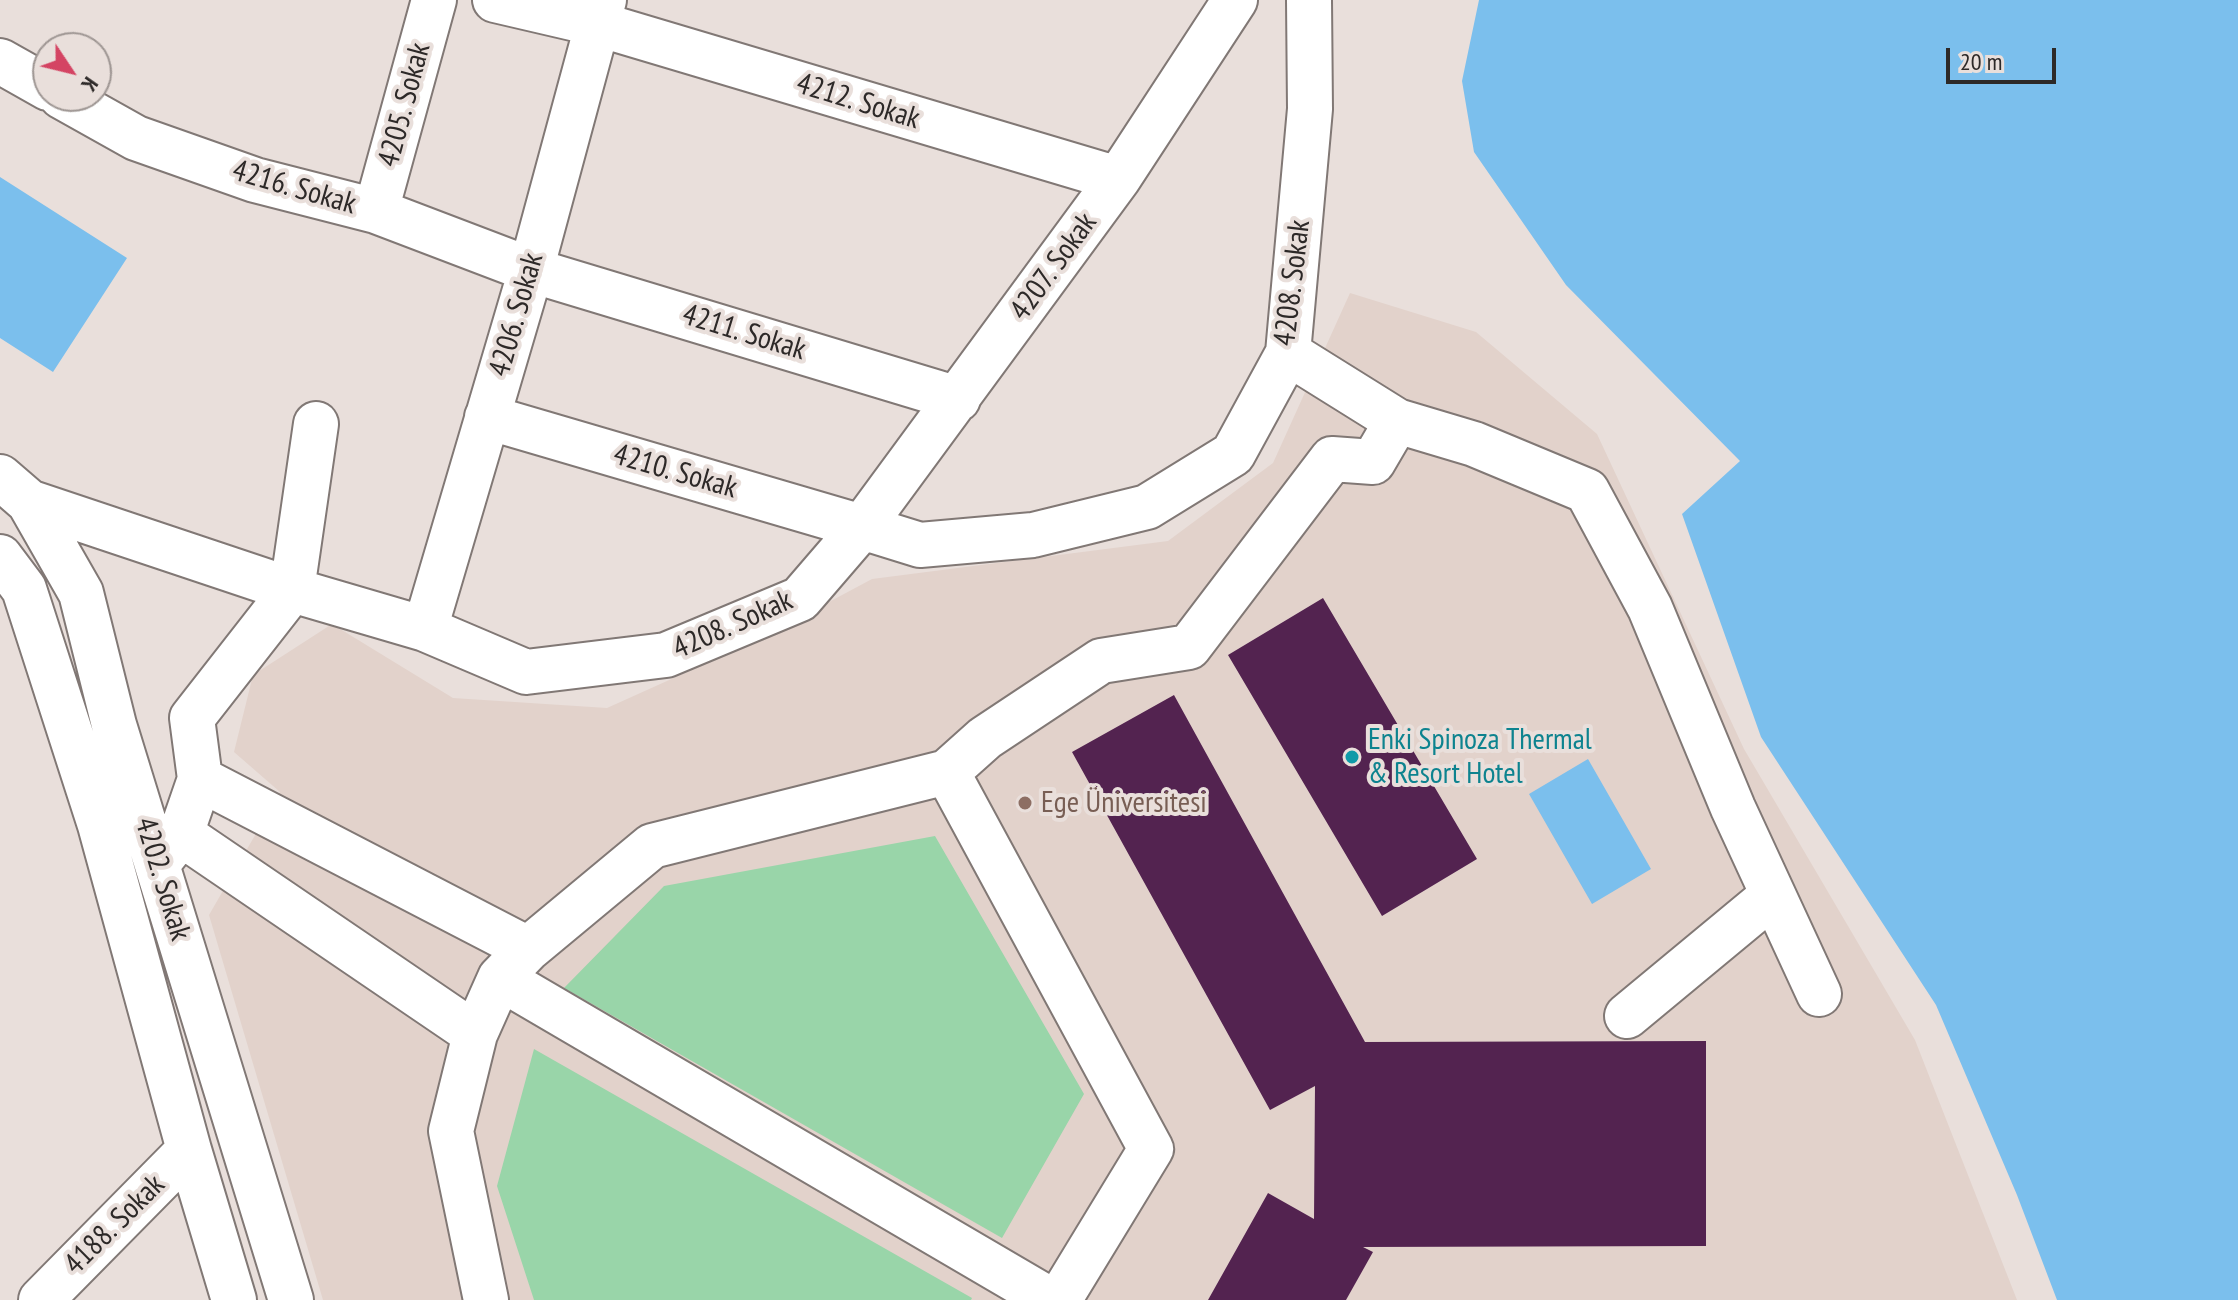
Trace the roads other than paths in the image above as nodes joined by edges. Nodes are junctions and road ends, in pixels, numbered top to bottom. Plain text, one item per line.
1 (434, 0) edge
2 (495, 0) edge
3 (1235, 0) edge
4 (1309, 0) edge
5 (601, 12) edge
6 (0, 61) edge
7 (32, 79) edge
8 (90, 112) edge
9 (1118, 179) junction
10 (376, 211) junction
11 (531, 270) junction
12 (1288, 353) junction
13 (958, 399) junction
14 (487, 417) junction
15 (1397, 421) junction
16 (316, 424) dead end
17 (15, 489) edge
18 (862, 527) junction
19 (0, 557) edge
20 (292, 590) junction
21 (425, 629) junction
22 (947, 772) junction
23 (200, 779) junction
24 (169, 848) junction
25 (1773, 895) junction
26 (514, 963) junction
27 (1819, 994) dead end
28 (1627, 1016) dead end
29 (475, 1034) junction
30 (189, 1150) junction
31 (41, 1300) edge
32 (234, 1300) edge
33 (291, 1300) edge
34 (486, 1300) edge
35 (1050, 1300) edge
36 (1059, 1300) edge

1 - 10 street, 4205. Sokak
2 - 5 street, 4212. Sokak
3 - 9 street, 4207. Sokak
4 - 12 street, 4208. Sokak
5 - 9 street, 4212. Sokak
5 - 11 street, 4206. Sokak
6 - 7 street
8 - 10 street, 4216. Sokak
9 - 13 street, 4207. Sokak
10 - 11 street, 4216. Sokak
11 - 13 street, 4211. Sokak
11 - 14 street, 4206. Sokak
12 - 15 street
12 - 18 street, 4208. Sokak
13 - 18 street, 4207. Sokak
14 - 18 street, 4210. Sokak
14 - 21 street, 4206. Sokak
15 - 22 street
15 - 25 street
16 - 20 street
17 - 20 street, 4208. Sokak
17 - 24 street, 4202. Sokak
18 - 21 street, 4208. Sokak
19 - 30 street, 4202. Sokak
20 - 21 street, 4208. Sokak
20 - 23 street
22 - 26 street
22 - 36 street
23 - 24 street
23 - 26 street
24 - 29 street
24 - 33 street, 4202. Sokak
25 - 27 street
25 - 28 street
26 - 29 street
26 - 35 street
29 - 34 street
30 - 31 street, 4188. Sokak
30 - 32 street, 4202. Sokak

